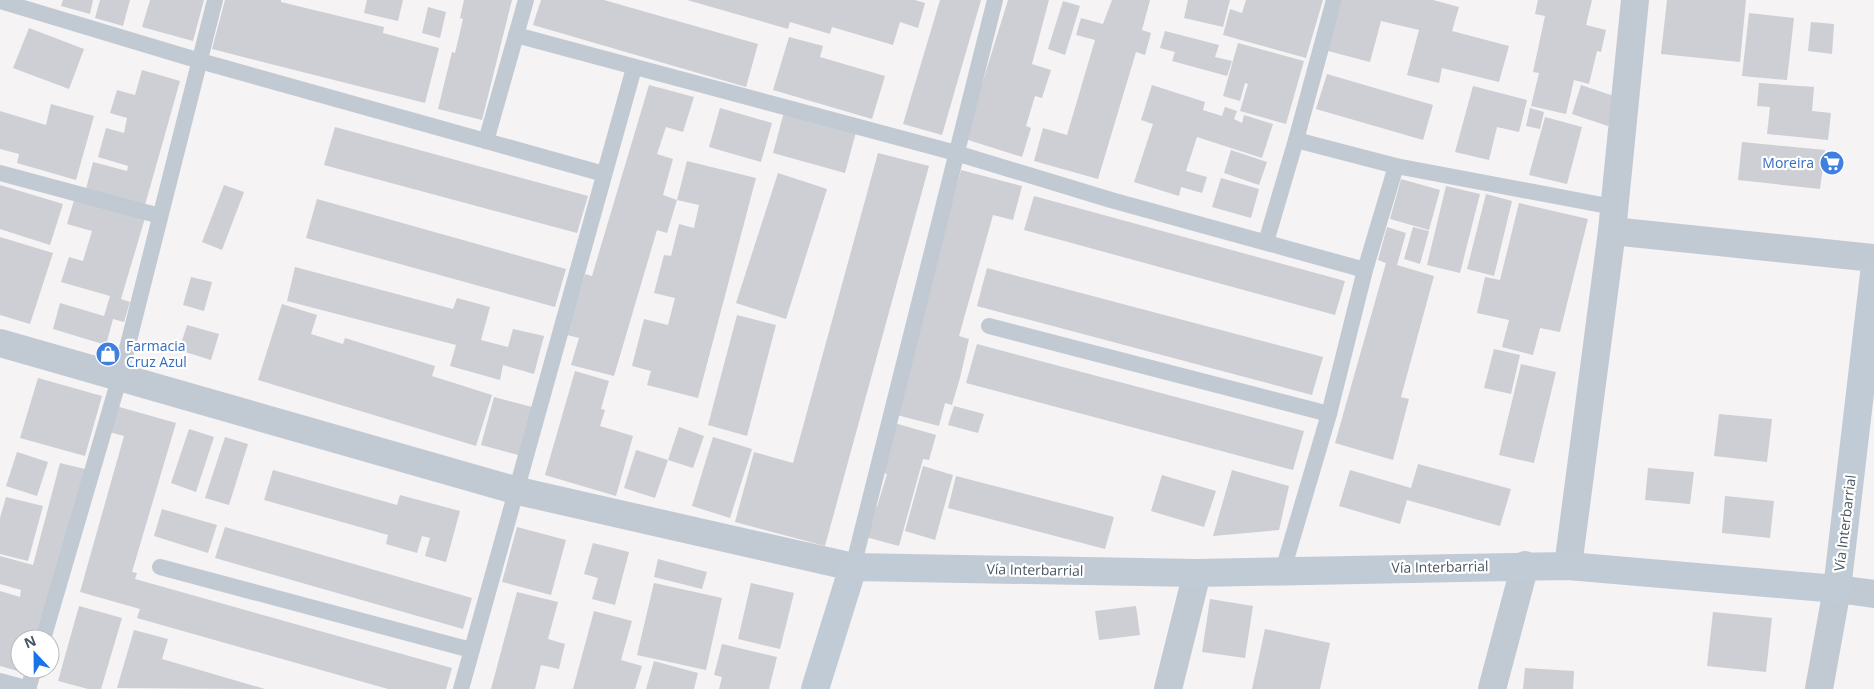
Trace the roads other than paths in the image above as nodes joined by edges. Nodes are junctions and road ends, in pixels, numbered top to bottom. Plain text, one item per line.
1 (215, 0) edge
2 (526, 0) edge
3 (995, 0) edge
4 (1334, 0) edge
5 (1635, 0) edge
6 (0, 1) edge
7 (516, 35) junction
8 (200, 61) junction
9 (634, 68) junction
10 (1296, 140) junction
11 (486, 141) junction
12 (956, 153) junction
13 (1396, 166) junction
14 (0, 172) edge
15 (604, 174) junction
16 (160, 216) junction
17 (1612, 219) junction
18 (1266, 242) junction
19 (1874, 258) edge
20 (1365, 270) junction
21 (1874, 274) edge
22 (989, 326) dead end
23 (0, 343) edge
24 (120, 376) junction
25 (1329, 414) junction
26 (518, 491) junction
27 (1525, 565) junction
28 (1568, 566) junction
29 (160, 567) dead end
30 (853, 567) junction
31 (1283, 570) junction
32 (1197, 573) junction
33 (1837, 590) junction
34 (1874, 594) edge
35 (46, 629) edge
36 (471, 650) junction
37 (0, 681) edge
38 (28, 689) edge
39 (461, 689) edge
40 (815, 689) edge
41 (1168, 689) edge
42 (1492, 689) edge
43 (1819, 689) edge

1 - 8 lane
2 - 7 lane
3 - 12 lane
4 - 10 lane
5 - 17 street
6 - 8 lane
7 - 9 lane
7 - 11 lane
8 - 11 lane
8 - 16 lane
9 - 12 lane
9 - 15 lane
10 - 13 lane
10 - 18 lane
11 - 15 lane
12 - 18 lane
12 - 30 lane
13 - 17 lane
13 - 20 lane
14 - 16 lane
15 - 26 lane
16 - 24 lane
17 - 19 street
17 - 28 street
18 - 20 lane
20 - 25 lane
21 - 33 main road, Vía Interbarrial
22 - 25 lane
23 - 24 street
24 - 26 street
24 - 35 lane
25 - 31 lane
26 - 30 street
26 - 36 lane
27 - 28 main road, Vía Interbarrial
27 - 31 main road, Vía Interbarrial
27 - 42 street
28 - 33 main road, Vía Interbarrial
29 - 36 lane
30 - 32 main road, Vía Interbarrial
30 - 40 main road
31 - 32 main road, Vía Interbarrial
32 - 41 street
33 - 34 street
33 - 43 street
36 - 39 lane
37 - 38 lane

